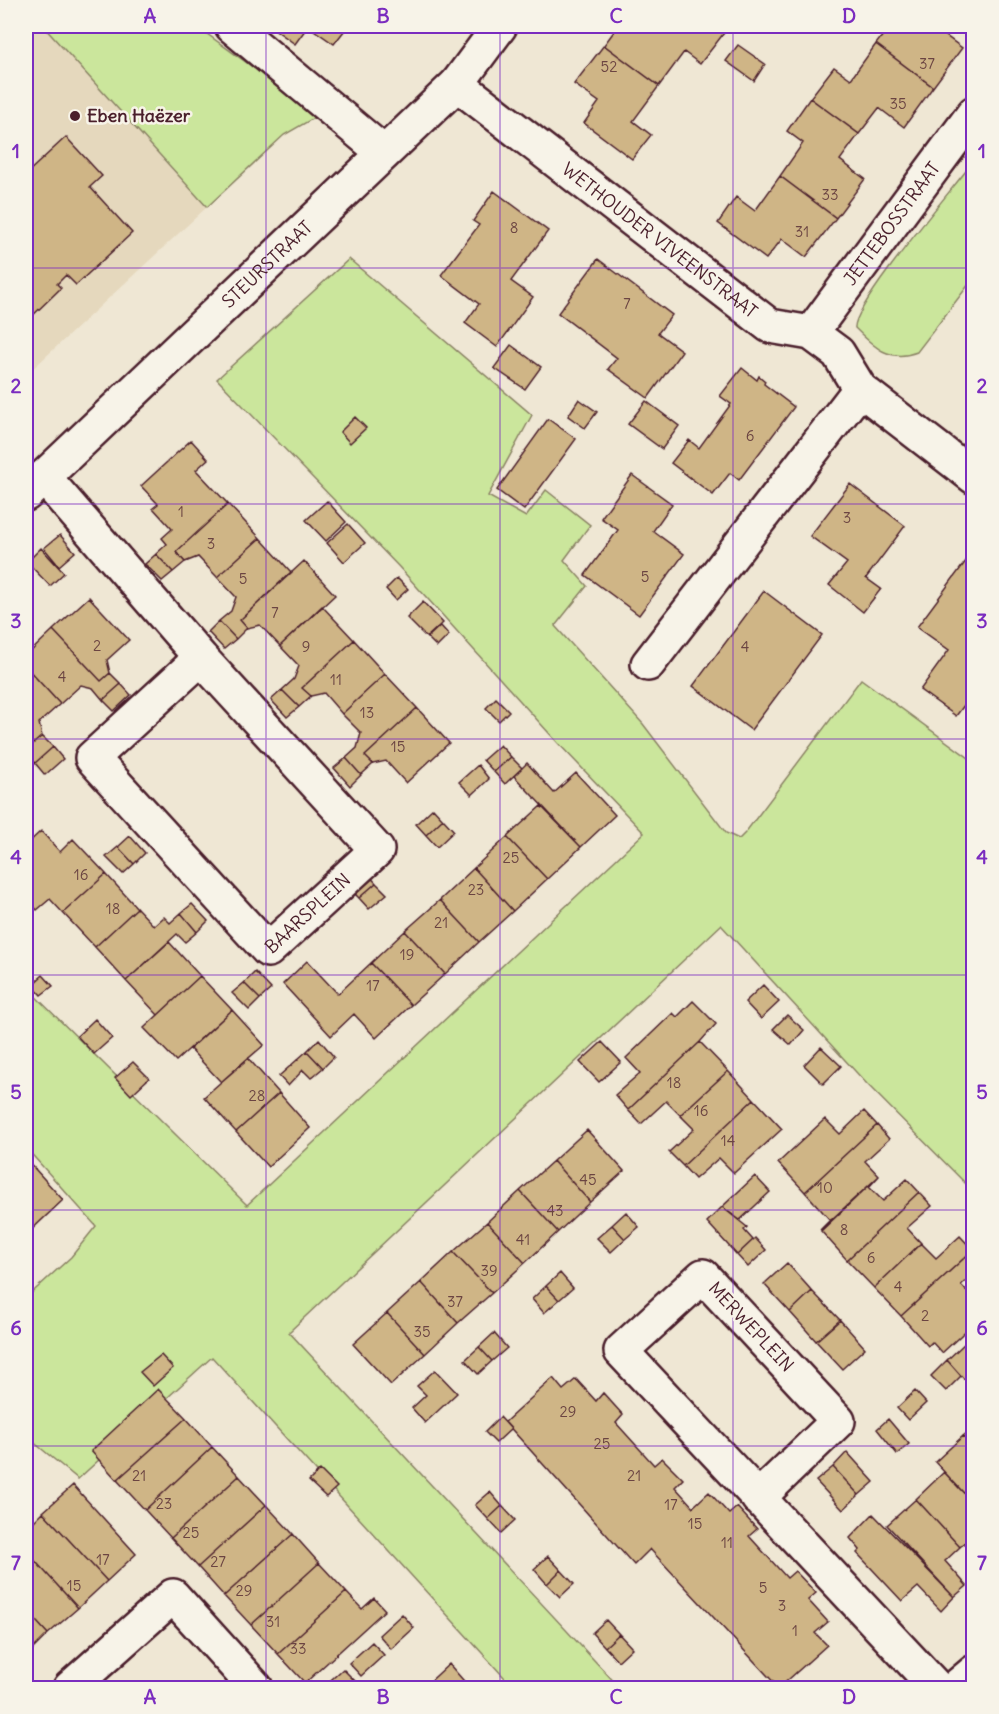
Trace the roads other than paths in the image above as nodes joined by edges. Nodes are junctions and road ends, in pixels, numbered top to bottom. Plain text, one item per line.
1 (232, 26) edge
2 (500, 26) edge
3 (457, 84) junction
4 (974, 113) edge
5 (384, 153) junction
6 (811, 333) junction
7 (860, 389) junction
8 (974, 477) edge
9 (35, 485) edge
10 (201, 658) junction
11 (648, 664) dead end
12 (758, 1498) junction
13 (974, 1672) edge
14 (70, 1689) edge
15 (256, 1689) edge
16 (937, 1689) edge
17 (955, 1689) edge

1 - 5 street
2 - 3 street, STEURSTRAAT
3 - 5 street, STEURSTRAAT
3 - 6 street, WETHOUDER VIVEENSTRAAT
4 - 6 street, JETTEBOSSTRAAT
5 - 9 street, STEURSTRAAT
6 - 7 street, WETHOUDER VIVEENSTRAAT
7 - 8 street, WETHOUDER VIVEENSTRAAT
7 - 11 street
9 - 10 street, BAARSPLEIN
10 - 10 street, BAARSPLEIN
12 - 12 street, MERWEPLEIN
12 - 16 street, MERWEPLEIN
13 - 17 street
14 - 15 street

